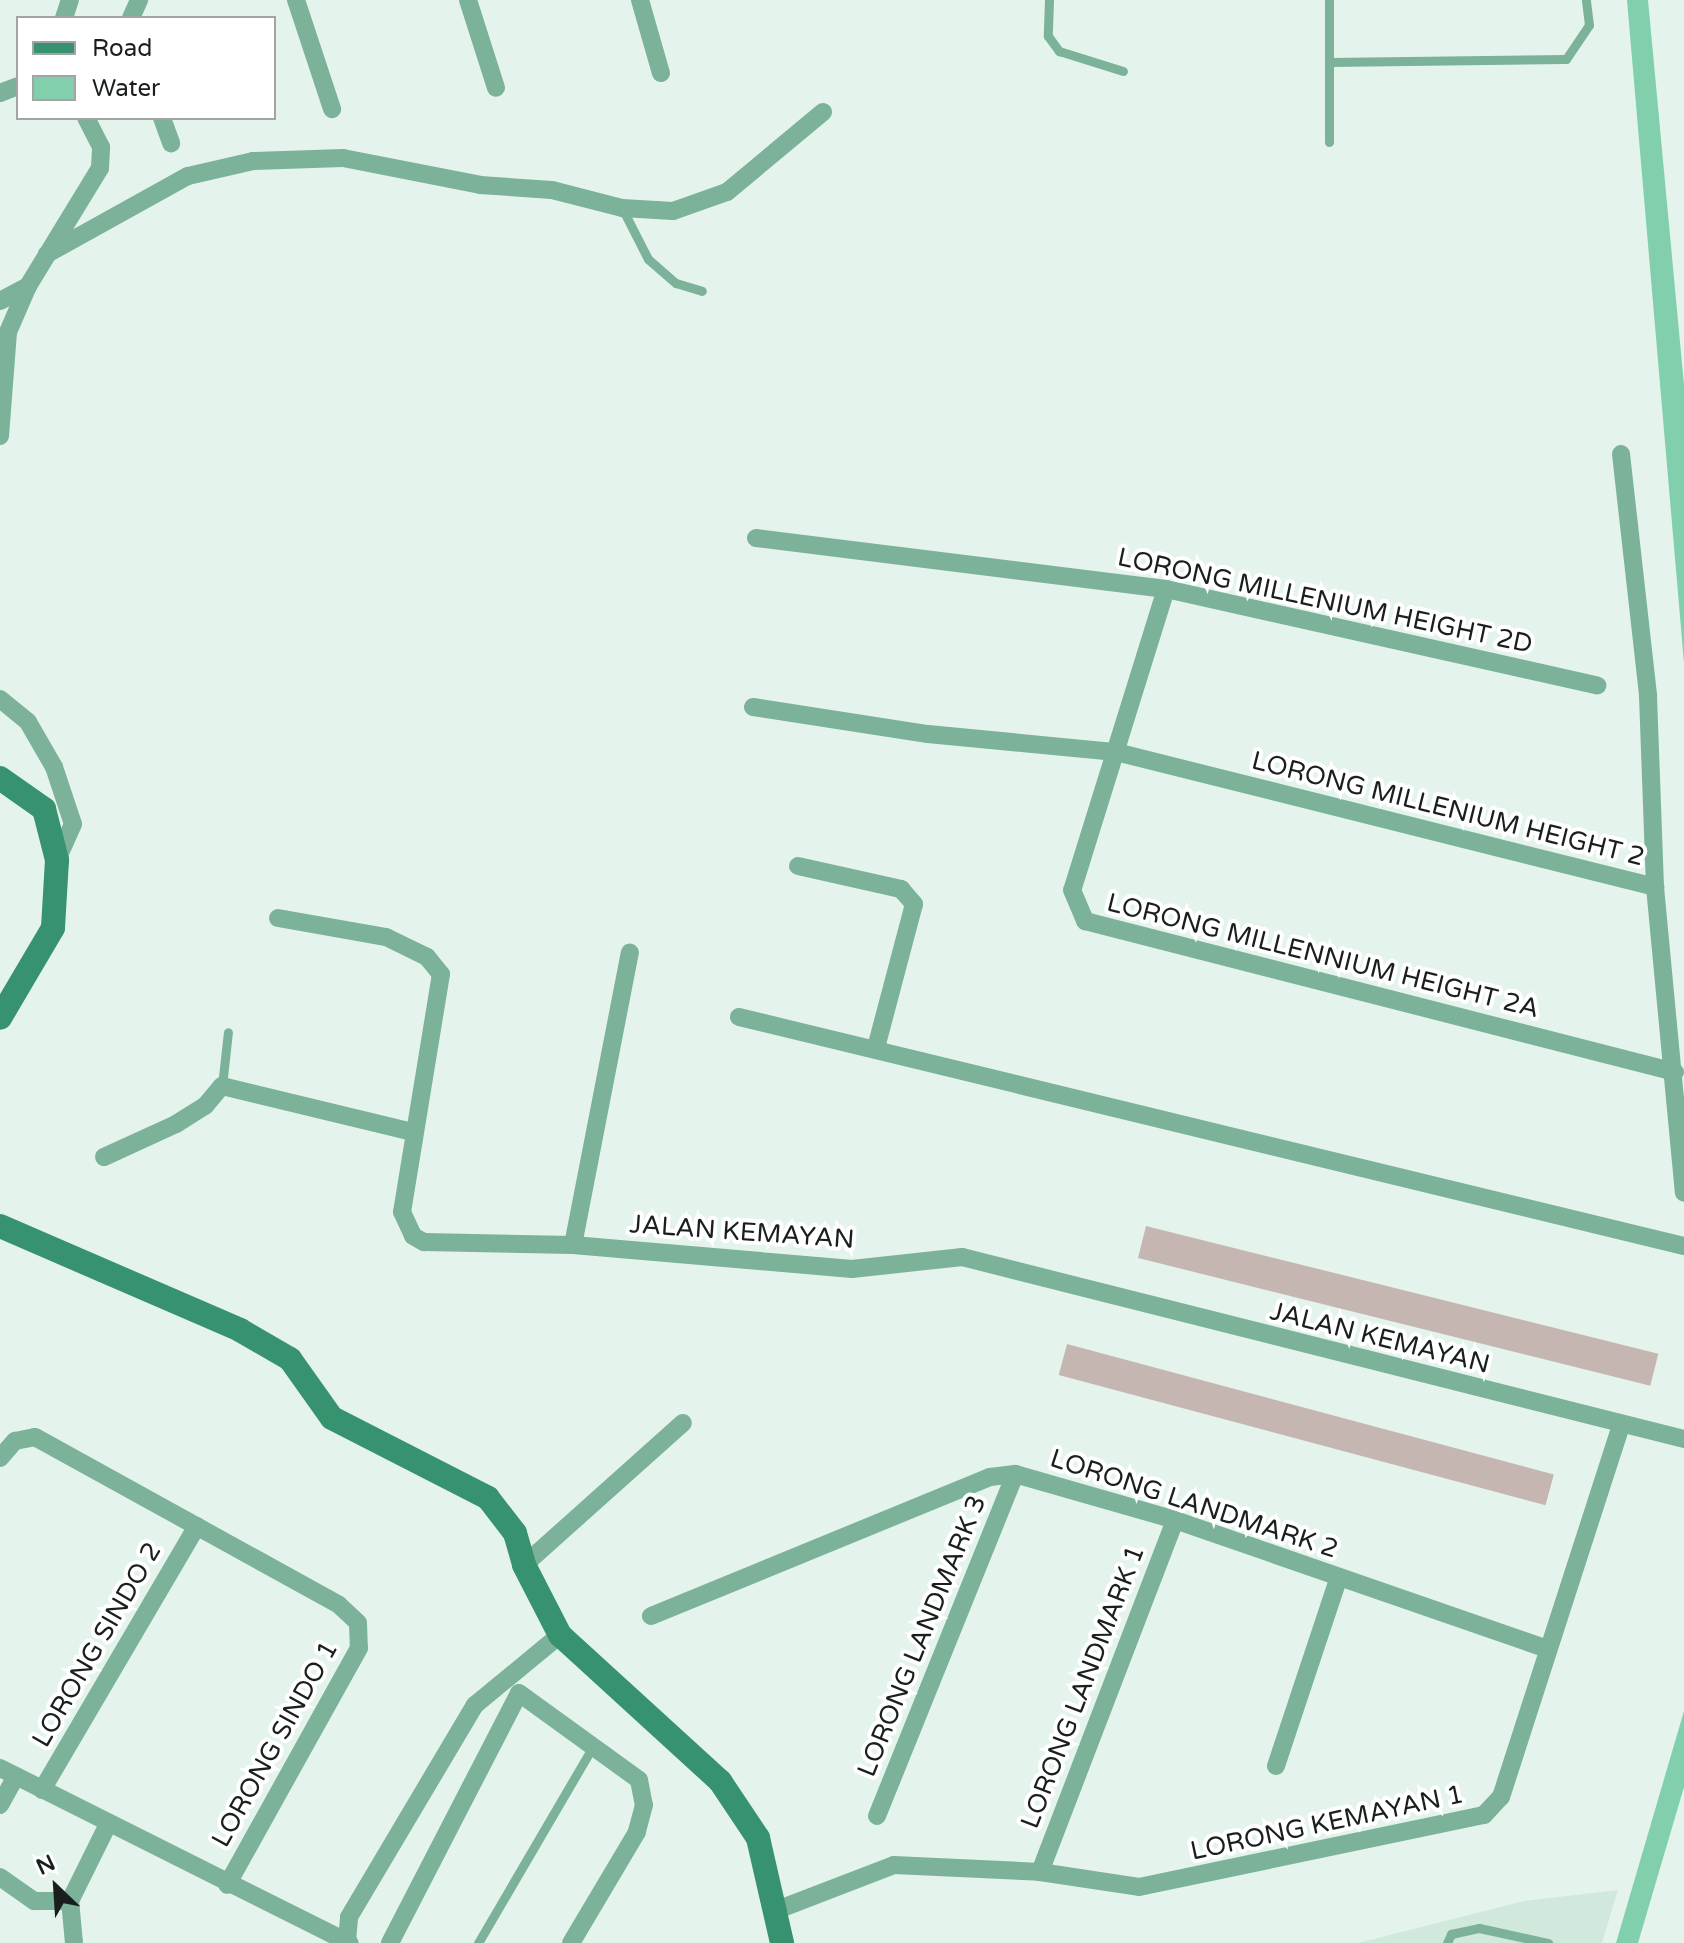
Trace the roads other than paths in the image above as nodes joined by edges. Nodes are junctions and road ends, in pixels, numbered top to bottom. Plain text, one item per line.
1 (296, 0) edge
2 (468, 0) edge
3 (640, 0) edge
4 (1049, 0) edge
5 (1329, 0) edge
6 (1586, 0) edge
7 (1329, 62) junction
8 (1123, 71) dead end
9 (661, 73) dead end
10 (496, 88) dead end
11 (332, 109) dead end
12 (823, 112) dead end
13 (87, 120) edge
14 (163, 120) edge
15 (1329, 142) dead end
16 (171, 143) dead end
17 (622, 208) junction
18 (47, 254) junction
19 (28, 286) junction
20 (702, 291) dead end
21 (0, 301) edge
22 (0, 436) edge
23 (1621, 454) dead end
24 (756, 538) dead end
25 (1166, 589) junction
26 (1597, 685) dead end
27 (0, 699) edge
28 (753, 707) dead end
29 (1116, 752) junction
30 (0, 778) edge
31 (57, 860) junction
32 (798, 866) dead end
33 (1655, 887) junction
34 (278, 918) dead end
35 (630, 952) dead end
36 (739, 1017) dead end
37 (0, 1018) edge
38 (228, 1032) dead end
39 (876, 1048) junction
40 (1675, 1072) junction
41 (222, 1086) junction
42 (412, 1132) junction
43 (104, 1157) dead end
44 (1684, 1193) edge
45 (0, 1226) edge
46 (573, 1245) junction
47 (1684, 1246) edge
48 (683, 1423) dead end
49 (1621, 1426) junction
50 (1684, 1439) edge
51 (0, 1458) edge
52 (1015, 1474) junction
53 (1175, 1520) junction
54 (197, 1526) junction
55 (524, 1565) junction
56 (1339, 1577) junction
57 (651, 1616) dead end
58 (560, 1635) junction
59 (1545, 1648) junction
60 (593, 1746) junction
61 (1276, 1766) dead end
62 (8, 1772) edge
63 (42, 1790) junction
64 (0, 1805) edge
65 (877, 1816) dead end
66 (108, 1824) junction
67 (1040, 1872) junction
68 (0, 1877) edge
69 (227, 1885) junction
70 (70, 1901) junction
71 (777, 1910) junction
72 (348, 1942) edge
73 (74, 1943) edge
74 (390, 1943) edge
75 (478, 1943) edge
76 (571, 1943) edge
77 (782, 1943) edge
78 (1447, 1943) edge
79 (1548, 1943) edge

1 - 11 street
2 - 10 street
3 - 9 street
4 - 8 lane
5 - 7 lane
6 - 7 lane
7 - 15 lane
12 - 17 street
13 - 18 street
14 - 16 street
17 - 18 street
17 - 20 lane
18 - 19 street
19 - 21 street
19 - 22 street
23 - 33 street
24 - 25 street, LORONG MILLENIUM HEIGHT 2D
25 - 26 street, LORONG MILLENIUM HEIGHT 2D
25 - 29 street
27 - 31 street
28 - 29 street, LORONG MILLENIUM HEIGHT 2
29 - 33 street, LORONG MILLENIUM HEIGHT 2
29 - 40 street, LORONG MILLENNIUM HEIGHT 2A
30 - 31 main road
31 - 37 main road
32 - 39 street
33 - 40 street, LORONG MILLENIUM HEIGHT 2
34 - 42 street, JALAN KEMAYAN
35 - 46 street
36 - 39 street
38 - 41 lane
39 - 47 street
40 - 44 street, LORONG MILLENIUM HEIGHT 2
41 - 42 street
41 - 43 street
42 - 46 street, JALAN KEMAYAN
45 - 55 main road
46 - 49 street, JALAN KEMAYAN
48 - 55 street
49 - 50 street, JALAN KEMAYAN
49 - 59 street, LORONG KEMAYAN 1
51 - 54 street
52 - 53 street, LORONG LANDMARK 2
52 - 57 street, LORONG LANDMARK 2
52 - 65 street, LORONG LANDMARK 3
53 - 56 street, LORONG LANDMARK 2
53 - 67 street, LORONG LANDMARK 1
54 - 63 street, LORONG SINDO 2
54 - 69 street, LORONG SINDO 1
55 - 58 main road
56 - 59 street, LORONG LANDMARK 2
56 - 61 street
58 - 71 main road
58 - 72 street
59 - 67 street, LORONG KEMAYAN 1
60 - 74 street
60 - 75 lane
60 - 76 street
62 - 63 street
62 - 64 street
63 - 66 street
66 - 69 street
66 - 70 street
67 - 71 street, LORONG KEMAYAN 1
68 - 70 street
69 - 72 street
70 - 73 street
71 - 77 main road
78 - 79 lane

